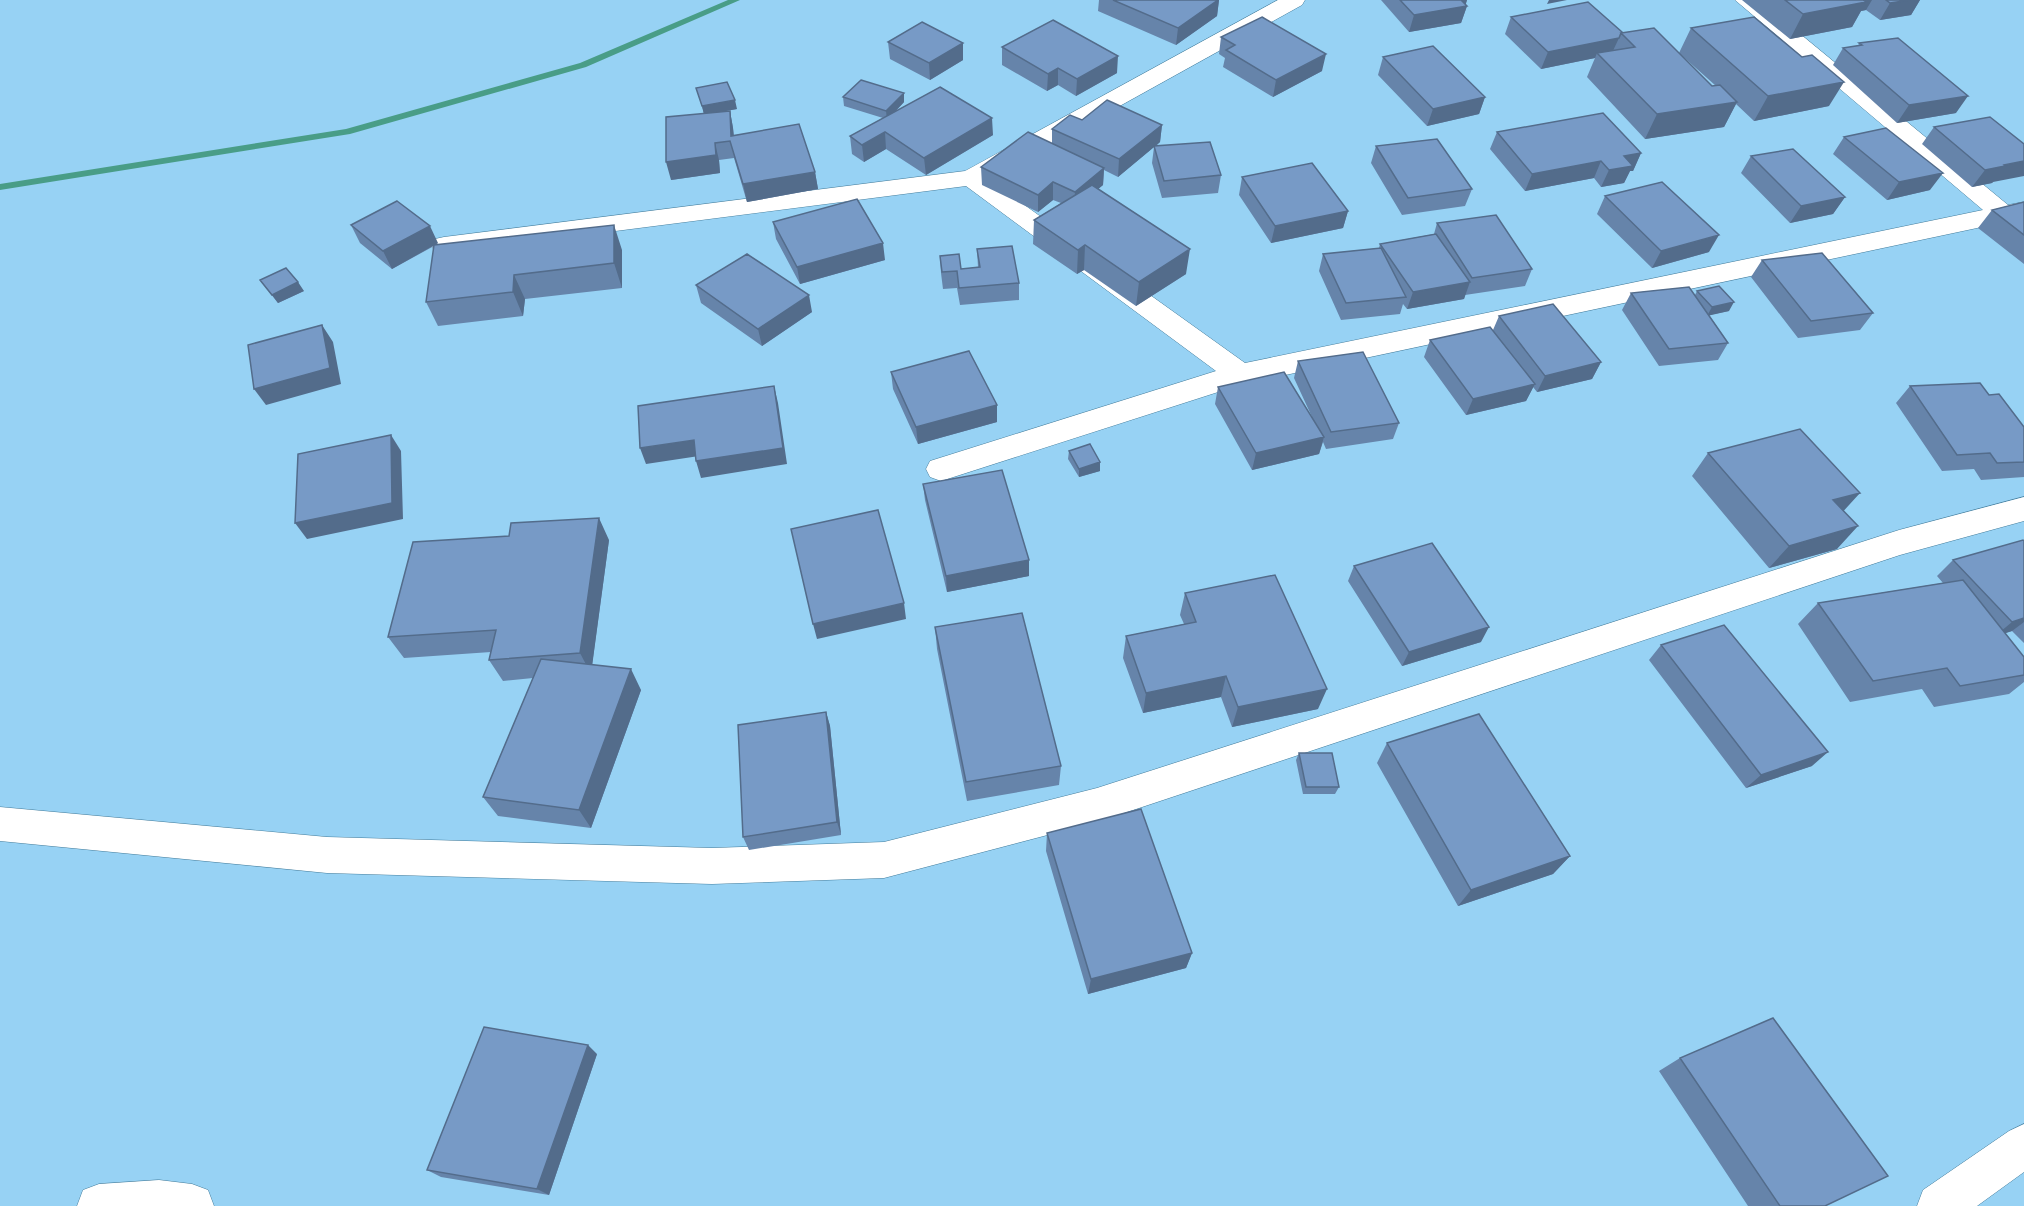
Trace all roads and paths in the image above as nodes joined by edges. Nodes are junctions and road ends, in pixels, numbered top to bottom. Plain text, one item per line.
1 (1294, 0) edge
2 (1746, 0) edge
3 (971, 178) junction
4 (2014, 212) edge
5 (444, 245) edge
6 (1240, 374) junction
7 (941, 469) dead end
8 (2024, 509) edge
9 (0, 824) edge
10 (2024, 1146) edge
11 (99, 1206) edge
12 (192, 1206) edge
13 (1939, 1206) edge

1 - 3 street
2 - 4 street
3 - 5 street
3 - 6 street
4 - 6 street
6 - 7 street
8 - 9 street
10 - 13 street
11 - 12 street

